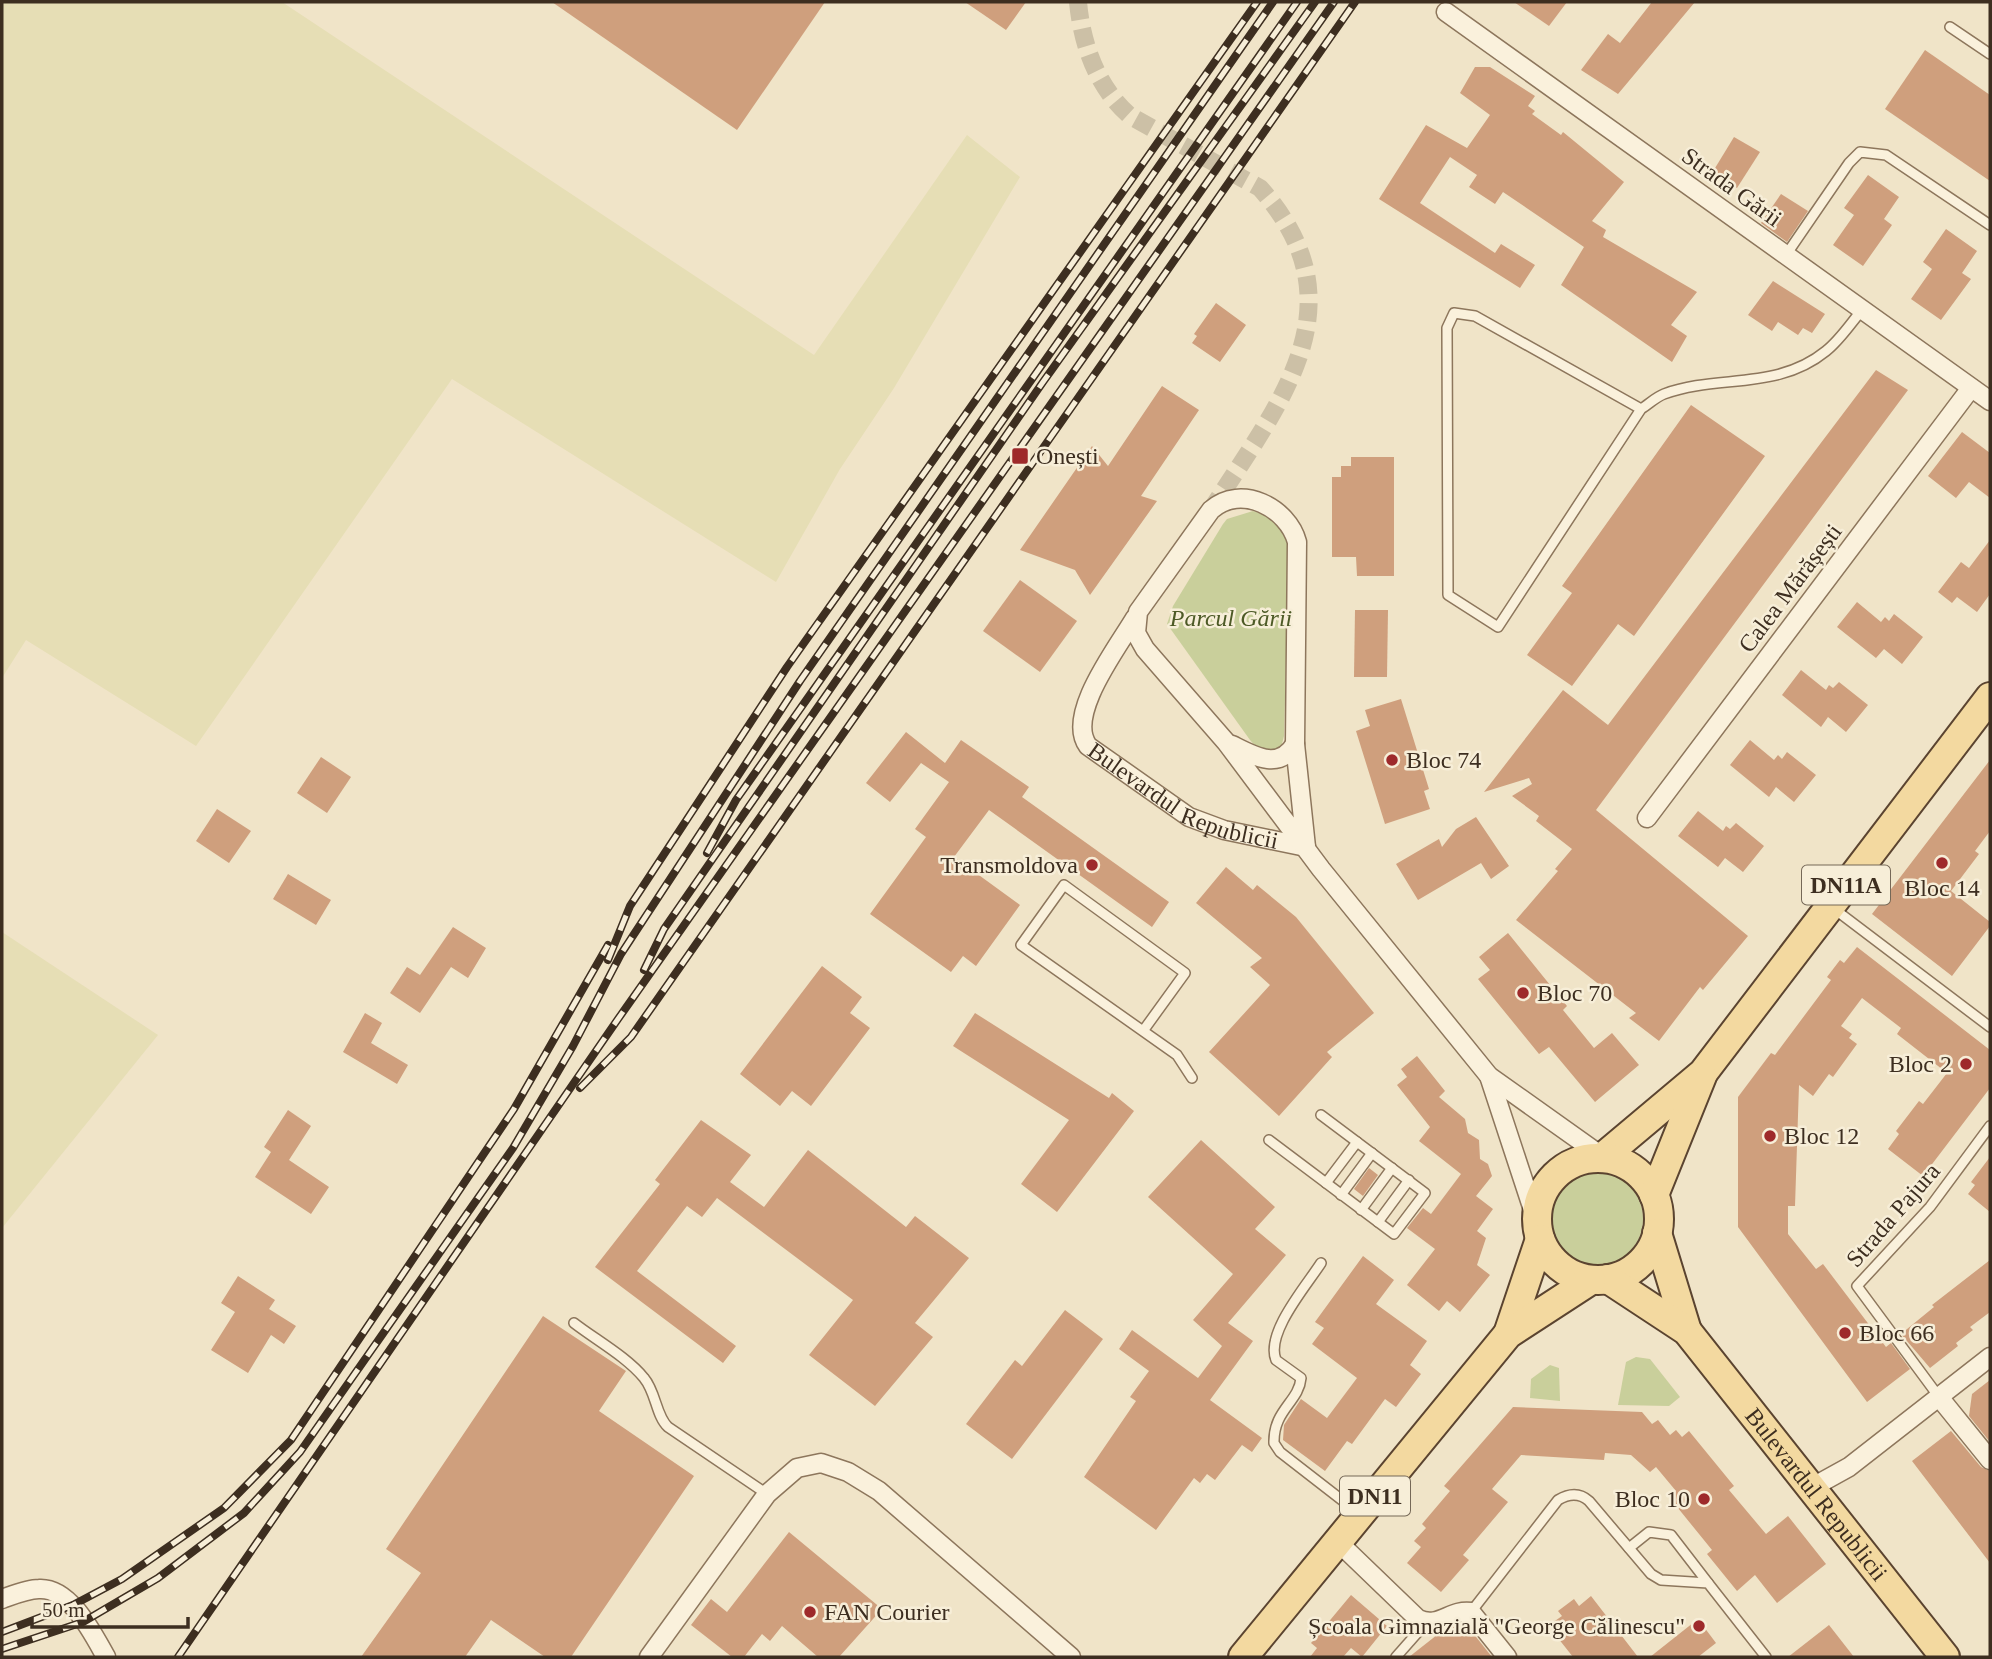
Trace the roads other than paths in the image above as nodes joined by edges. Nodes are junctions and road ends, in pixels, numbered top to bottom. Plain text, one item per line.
1 (1446, 12) dead end
2 (1950, 27) dead end
3 (1990, 54) edge
4 (1990, 225) edge
5 (1786, 256) junction
6 (1862, 310) junction
7 (1971, 388) junction
8 (1990, 401) edge
9 (1642, 409) junction
10 (1138, 612) junction
11 (1990, 697) edge
12 (1226, 742) junction
13 (1295, 744) junction
14 (1647, 818) dead end
15 (1306, 847) junction
16 (1830, 906) junction
17 (1990, 1027) edge
18 (1143, 1031) junction
19 (1703, 1073) junction
20 (1489, 1076) junction
21 (1192, 1078) dead end
22 (1321, 1115) dead end
23 (1990, 1126) edge
24 (1269, 1140) dead end
25 (1357, 1142) junction
26 (1372, 1153) junction
27 (1603, 1157) junction
28 (1392, 1168) junction
29 (1409, 1180) junction
30 (1326, 1183) junction
31 (1341, 1195) junction
32 (1654, 1195) junction
33 (1361, 1210) junction
34 (1378, 1222) junction
35 (1539, 1230) junction
36 (1657, 1233) junction
37 (1321, 1263) dead end
38 (1600, 1279) junction
39 (574, 1323) dead end
40 (1687, 1331) junction
41 (1508, 1334) junction
42 (1990, 1357) edge
43 (1939, 1396) junction
44 (1990, 1460) edge
45 (1811, 1488) junction
46 (767, 1494) junction
47 (1360, 1514) junction
48 (1337, 1541) junction
49 (1629, 1548) junction
50 (1708, 1583) junction
51 (2, 1600) edge
52 (1471, 1612) junction
53 (1426, 1623) junction
54 (106, 1657) edge
55 (649, 1657) edge
56 (1071, 1657) edge
57 (1243, 1657) edge
58 (1396, 1657) edge
59 (1507, 1657) edge
60 (1766, 1657) edge
61 (1945, 1657) edge

1 - 5 street, Strada Gării
2 - 3 lane
4 - 5 lane
5 - 6 street, Strada Gării
6 - 7 street, Strada Gării
6 - 9 lane
7 - 8 street, Strada Gării
7 - 14 street, Calea Mărășești
9 - 9 lane
10 - 12 street, Bulevardul Republicii
10 - 13 street, Bulevardul Republicii
10 - 15 street, Bulevardul Republicii
11 - 16 main road, DN11A
12 - 13 street
12 - 15 street, Bulevardul Republicii
13 - 15 street, Bulevardul Republicii
15 - 20 street, Bulevardul Republicii
16 - 17 lane
16 - 19 main road, DN11A
18 - 18 lane
18 - 21 lane
19 - 27 main road
19 - 32 main road, DN11A
20 - 27 street, Bulevardul Republicii
20 - 35 street, Bulevardul Republicii
22 - 25 lane
23 - 43 lane, Strada Pajura
24 - 30 lane
25 - 26 lane
25 - 30 lane
26 - 28 lane
26 - 31 lane
27 - 32 main road
27 - 35 main road, DN11
28 - 29 lane
28 - 33 lane
29 - 34 lane
29 - 34 lane
30 - 31 lane
31 - 33 lane
32 - 36 main road
33 - 34 lane
35 - 38 main road
35 - 41 main road, DN11
36 - 38 main road, DN11
36 - 40 main road
37 - 47 lane
38 - 40 main road
38 - 41 main road, DN11
39 - 46 lane
40 - 45 main road, Bulevardul Republicii
41 - 47 main road, DN11
42 - 43 street
43 - 44 street
43 - 45 street
45 - 61 main road, Bulevardul Republicii
46 - 55 street
46 - 56 street
47 - 48 main road, DN11
48 - 53 street
48 - 57 main road, DN11
49 - 50 lane
49 - 50 lane
49 - 52 lane
50 - 60 lane
51 - 54 street
52 - 53 street
52 - 59 street
53 - 58 lane

